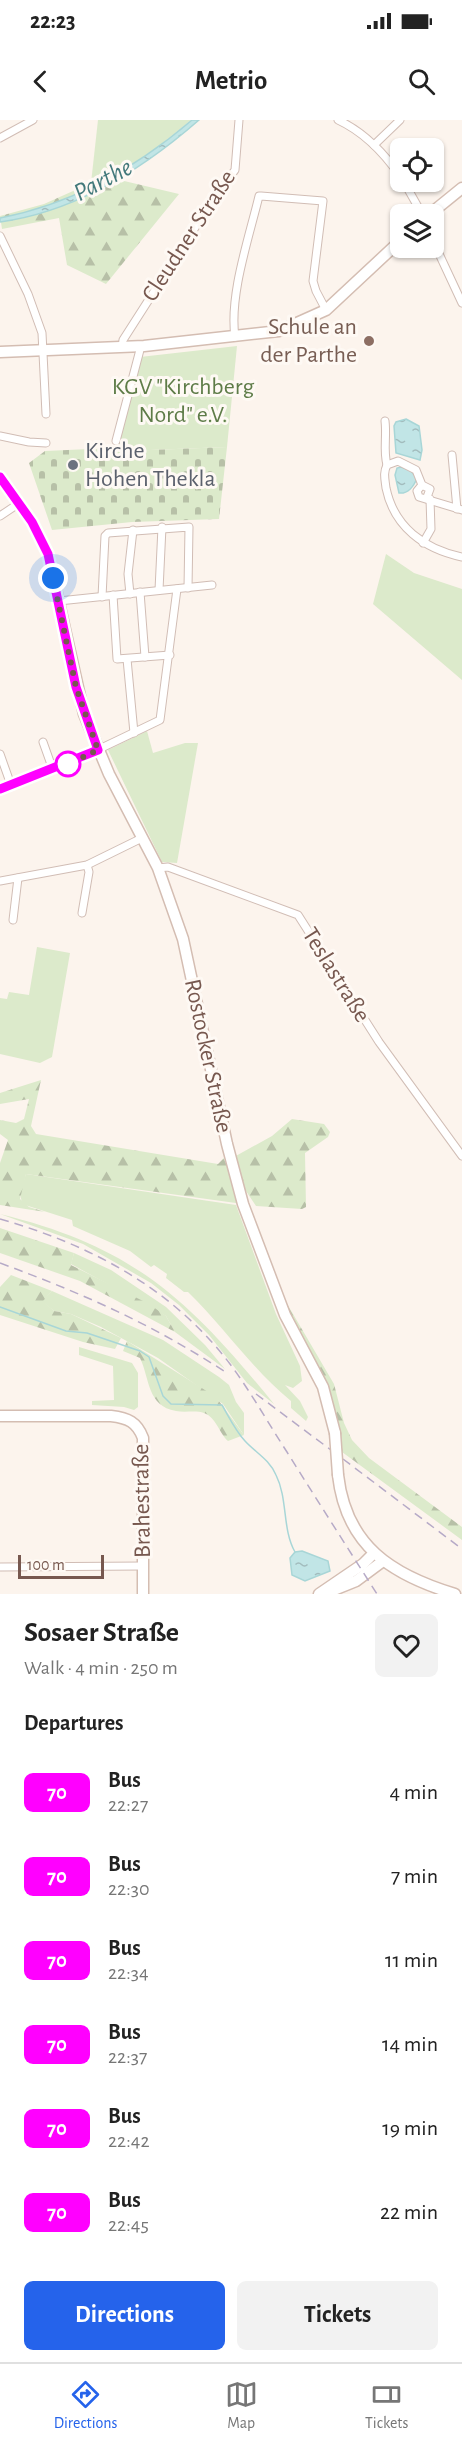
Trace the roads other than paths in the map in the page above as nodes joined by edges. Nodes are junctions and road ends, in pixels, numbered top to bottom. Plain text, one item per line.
1 (33, 120) edge
2 (239, 120) edge
3 (338, 120) edge
4 (400, 120) edge
5 (0, 138) edge
6 (374, 145) junction
7 (390, 164) edge
8 (462, 188) edge
9 (442, 204) edge
10 (0, 236) edge
11 (390, 250) edge
12 (441, 258) edge
13 (462, 303) edge
14 (326, 310) junction
15 (235, 337) junction
16 (141, 346) junction
17 (122, 347) junction
18 (43, 349) junction
19 (0, 352) edge
20 (46, 414) dead end
21 (385, 421) dead end
22 (0, 436) edge
23 (116, 441) dead end
24 (46, 442) dead end
25 (452, 455) dead end
26 (387, 465) junction
27 (0, 477) edge
28 (428, 498) junction
29 (18, 504) junction
30 (459, 509) edge
31 (0, 516) edge
32 (162, 527) junction
33 (133, 530) junction
34 (423, 543) junction
35 (462, 557) edge
36 (212, 585) dead end
37 (188, 588) junction
38 (177, 589) junction
39 (159, 590) junction
40 (140, 592) junction
41 (130, 594) junction
42 (113, 595) junction
43 (102, 597) junction
44 (59, 601) junction
45 (170, 655) junction
46 (145, 657) junction
47 (127, 658) junction
48 (134, 733) junction
49 (43, 742) dead end
50 (98, 750) junction
51 (0, 754) edge
52 (53, 770) junction
53 (11, 785) junction
54 (0, 789) edge
55 (141, 838) junction
56 (87, 866) junction
57 (158, 868) junction
58 (18, 878) junction
59 (0, 881) edge
60 (82, 913) dead end
61 (13, 920) dead end
62 (462, 1156) edge
63 (0, 1416) edge
64 (379, 1557) junction
65 (142, 1566) junction
66 (0, 1567) edge
67 (143, 1594) edge
68 (319, 1594) edge
69 (324, 1594) edge
70 (455, 1594) edge

1 - 5 street
2 - 17 street, Cleudner Straße
3 - 6 street
4 - 6 street
6 - 7 street
8 - 9 main road
10 - 18 street
11 - 14 main road
12 - 13 street
14 - 15 main road
14 - 15 street
15 - 16 main road
16 - 17 main road
16 - 23 street
17 - 18 main road
18 - 19 main road
18 - 20 street
21 - 26 street
22 - 24 street
25 - 30 street
26 - 28 street
26 - 34 street
27 - 29 main road, Rostocker Straße
28 - 30 street
28 - 34 street
29 - 31 street
29 - 44 main road, Rostocker Straße
32 - 33 street
32 - 37 street
32 - 39 street
33 - 41 street
33 - 43 street
34 - 35 street
36 - 37 street
37 - 38 street
38 - 39 street
38 - 45 street
39 - 40 street
40 - 41 street
40 - 46 street
41 - 42 street
42 - 43 street
42 - 47 street
43 - 44 street
44 - 50 main road, Rostocker Straße
45 - 46 street
45 - 48 street
46 - 47 street
47 - 48 street
48 - 50 street
49 - 52 street
50 - 52 street
50 - 55 main road, Rostocker Straße
51 - 53 street
52 - 53 street
53 - 54 street
55 - 56 street
55 - 57 main road, Rostocker Straße
56 - 58 street
56 - 60 street
57 - 62 street, Teslastraße
57 - 64 main road, Rostocker Straße, bridge
58 - 59 street
58 - 61 street
63 - 65 main road, Brahestraße
64 - 68 main road
64 - 69 main road
64 - 70 main road, Rostocker Straße
65 - 66 street
65 - 67 main road, Brahestraße

